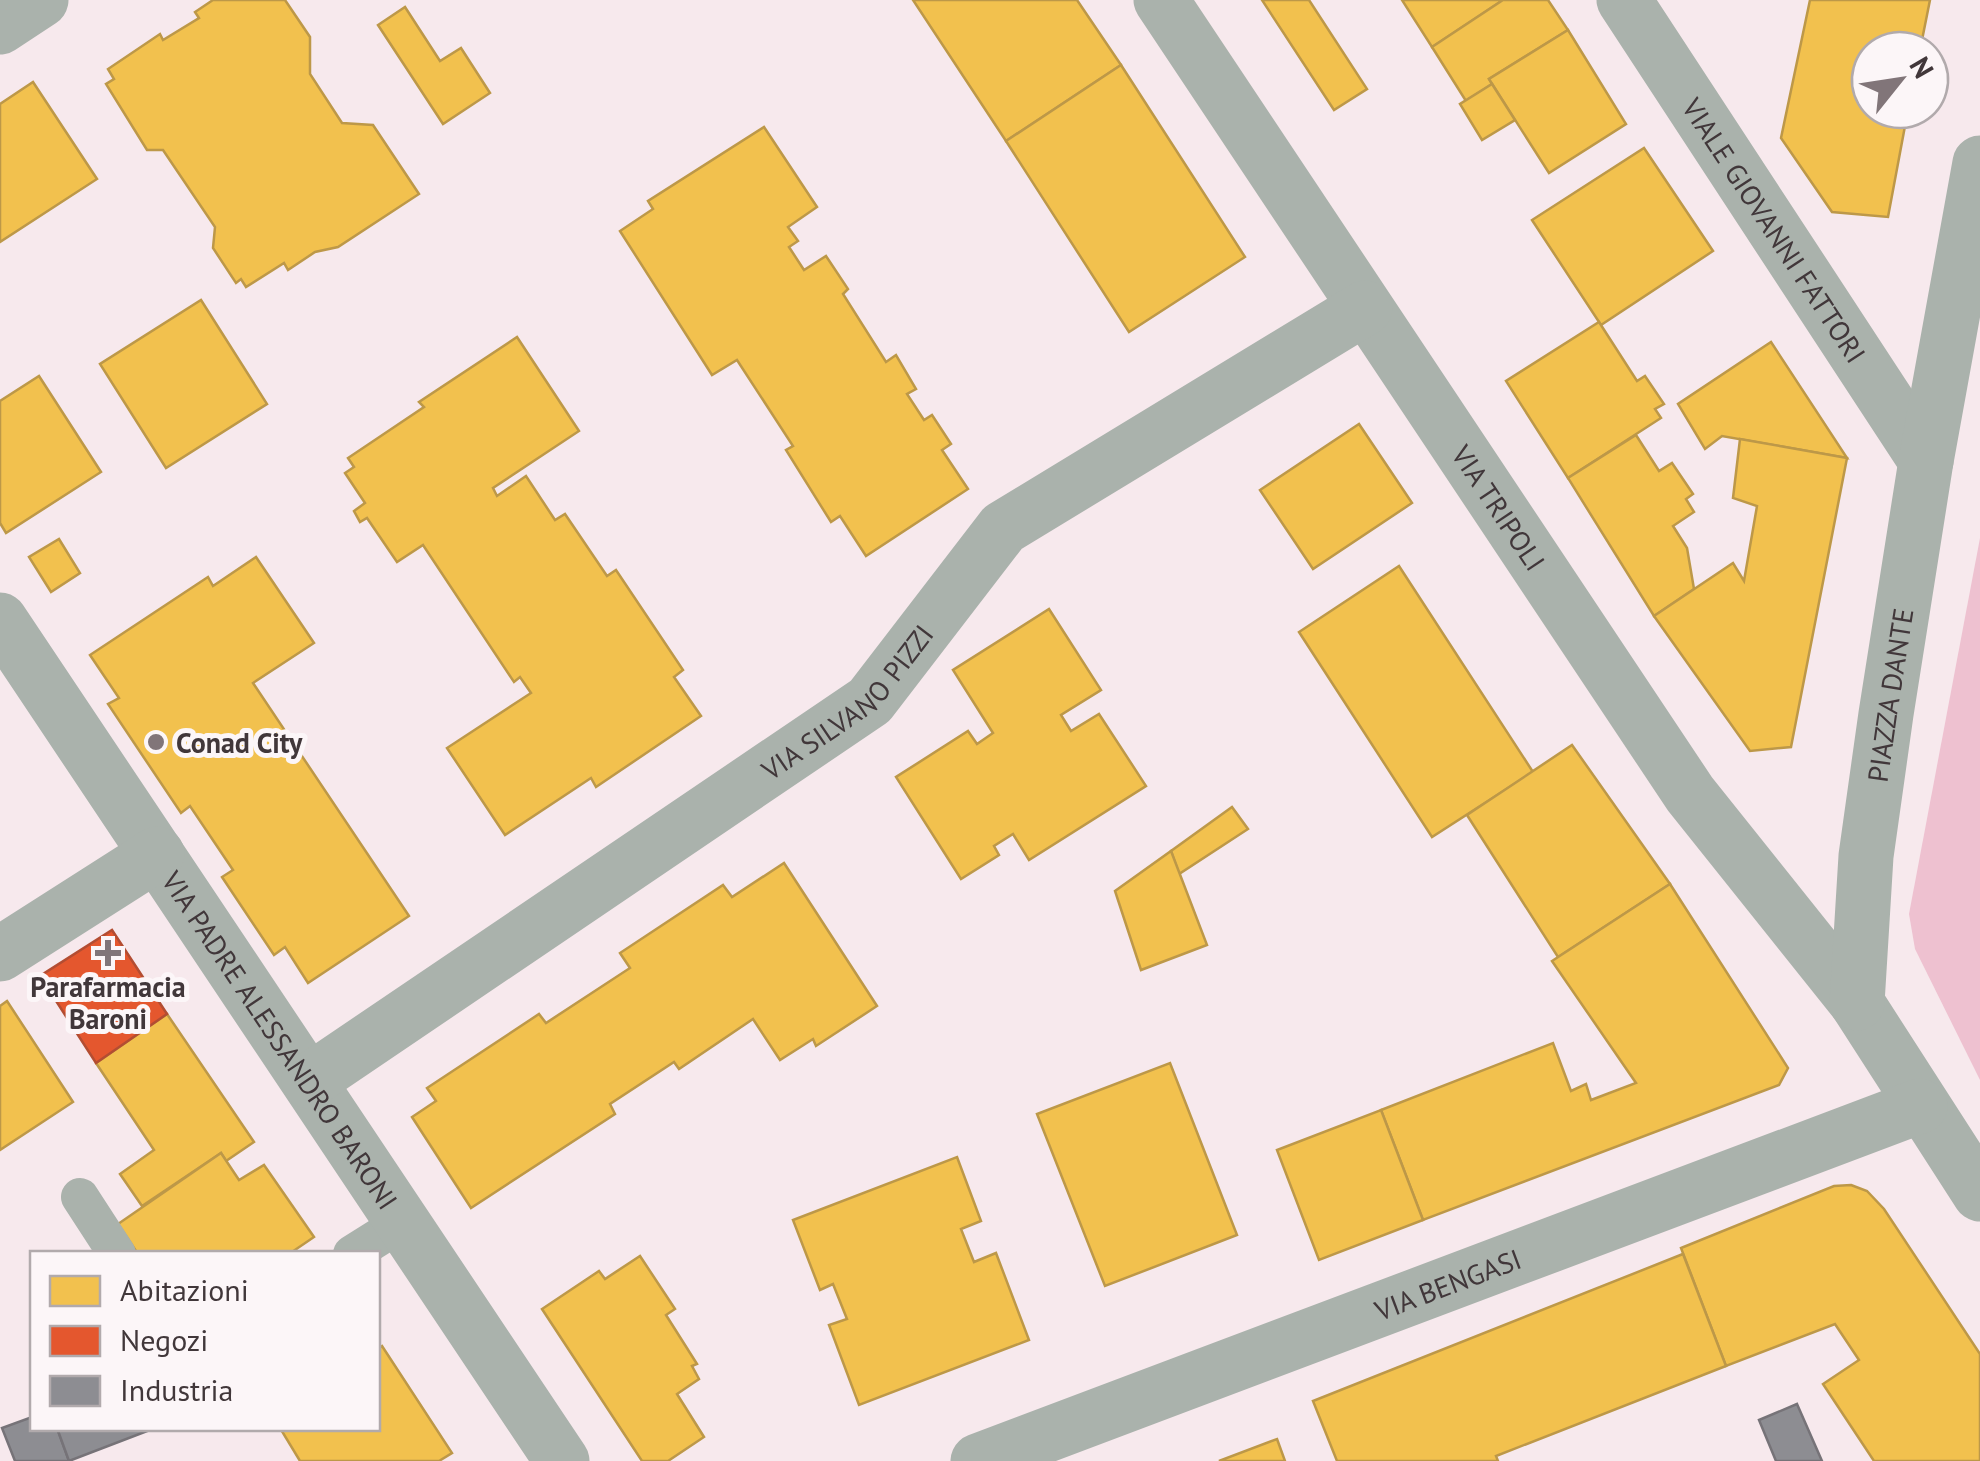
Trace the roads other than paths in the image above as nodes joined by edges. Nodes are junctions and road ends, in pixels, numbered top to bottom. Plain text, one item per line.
1 (41, 0) edge
2 (1161, 0) edge
3 (1624, 0) edge
4 (0, 27) edge
5 (1980, 163) edge
6 (1365, 308) junction
7 (1926, 461) junction
8 (0, 620) edge
9 (156, 854) junction
10 (0, 954) edge
11 (1857, 1003) junction
12 (309, 1081) junction
13 (1920, 1106) junction
14 (1980, 1194) edge
15 (80, 1197) dead end
16 (403, 1222) junction
17 (115, 1251) edge
18 (357, 1251) edge
19 (562, 1461) edge
20 (978, 1461) edge

1 - 4 street
2 - 6 street, VIA TRIPOLI
3 - 7 street, VIALE GIOVANNI FATTORI
5 - 7 street, PIAZZA DANTE
6 - 11 street, VIA TRIPOLI
6 - 12 street, VIA SILVANO PIZZI
7 - 11 street, PIAZZA DANTE
8 - 9 street, VIA PADRE ALESSANDRO BARONI
9 - 10 street
9 - 12 street, VIA PADRE ALESSANDRO BARONI
11 - 13 street
12 - 16 street, VIA PADRE ALESSANDRO BARONI
13 - 14 street
13 - 20 street, VIA BENGASI
15 - 17 lane
16 - 18 lane
16 - 19 street, VIA PADRE ALESSANDRO BARONI

